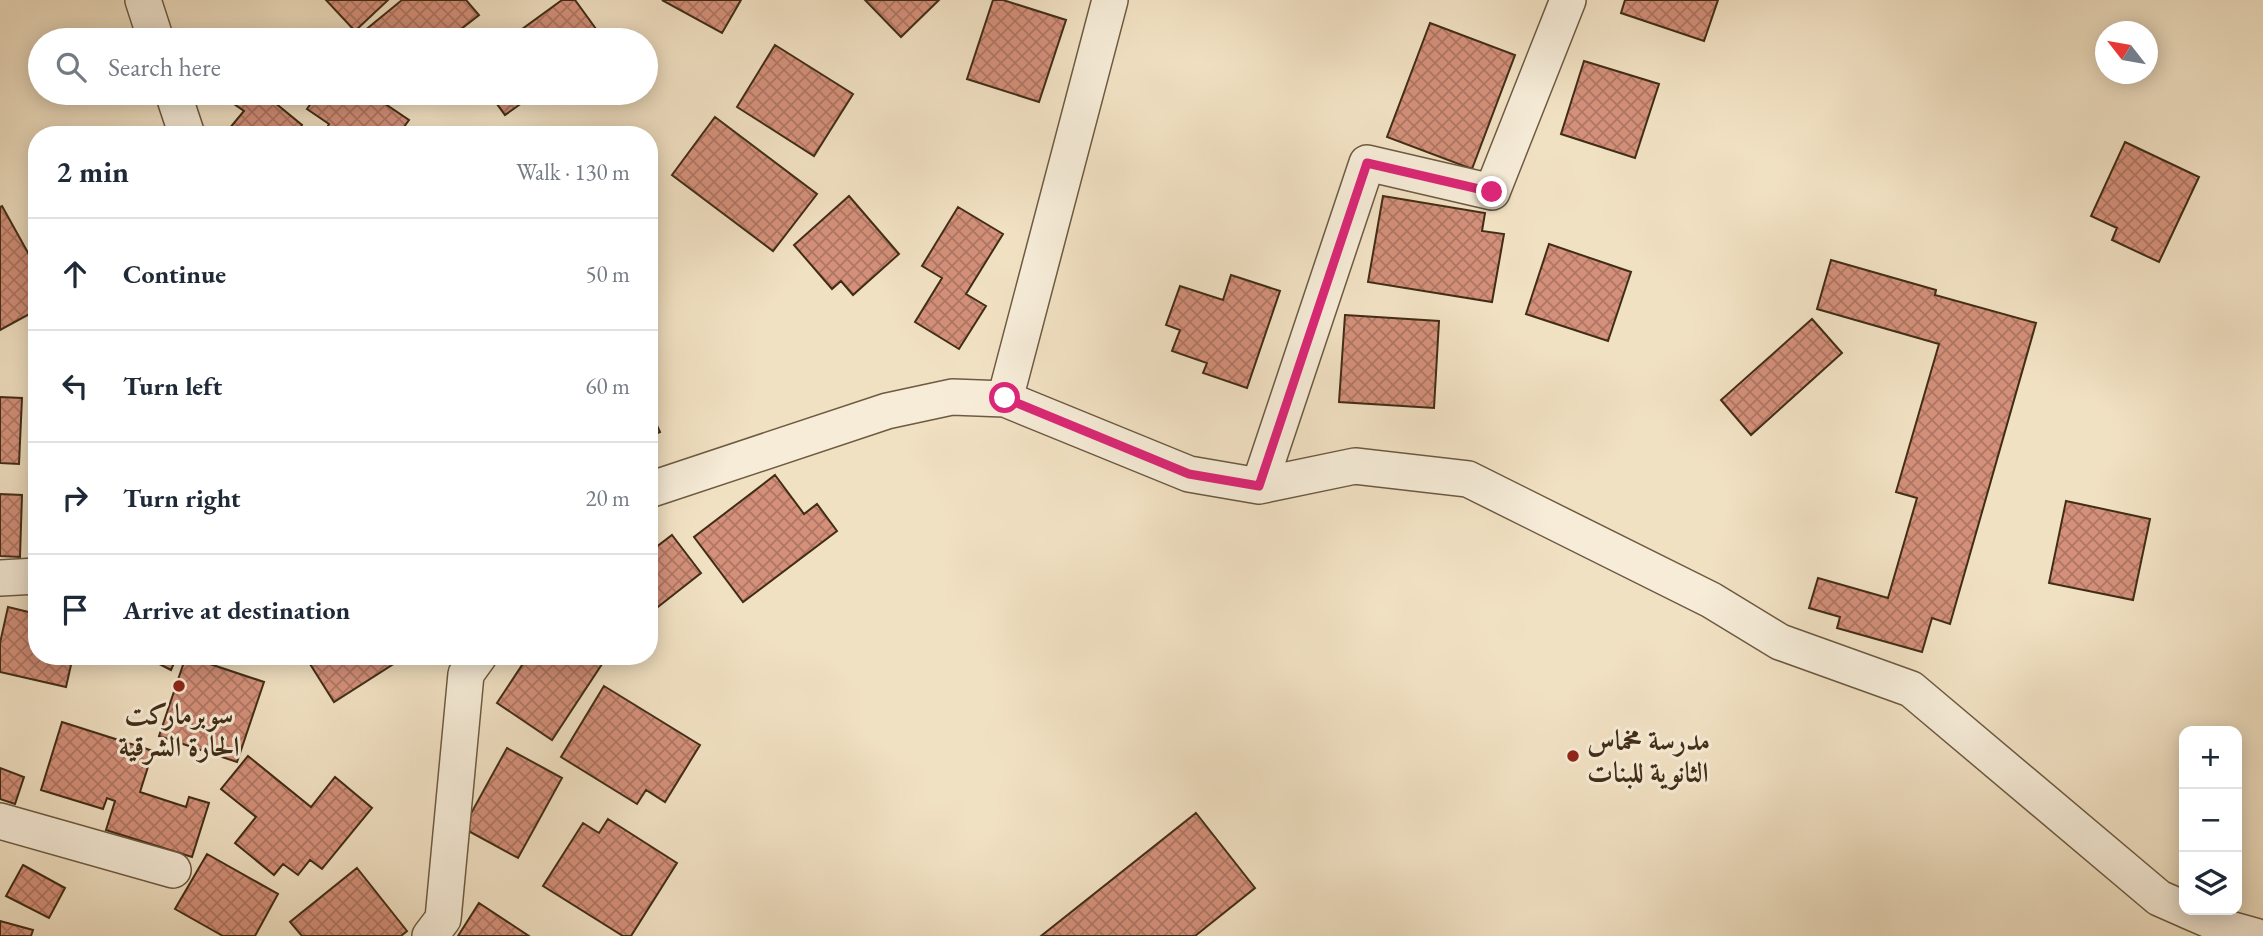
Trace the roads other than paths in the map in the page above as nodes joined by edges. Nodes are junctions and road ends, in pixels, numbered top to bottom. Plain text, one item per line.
1 (143, 0) edge
2 (1110, 0) edge
3 (1567, 0) edge
4 (152, 28) edge
5 (177, 105) edge
6 (184, 126) edge
7 (1005, 398) junction
8 (1259, 486) junction
9 (658, 487) edge
10 (28, 576) edge
11 (0, 578) edge
12 (472, 665) edge
13 (0, 821) edge
14 (173, 870) dead end
15 (2179, 906) edge
16 (2199, 915) edge
17 (430, 936) edge
18 (2255, 936) edge

1 - 4 street
2 - 7 street
3 - 8 street
5 - 6 street
7 - 8 street
7 - 9 street
8 - 15 street
10 - 11 street
12 - 17 street
13 - 14 street
16 - 18 street

